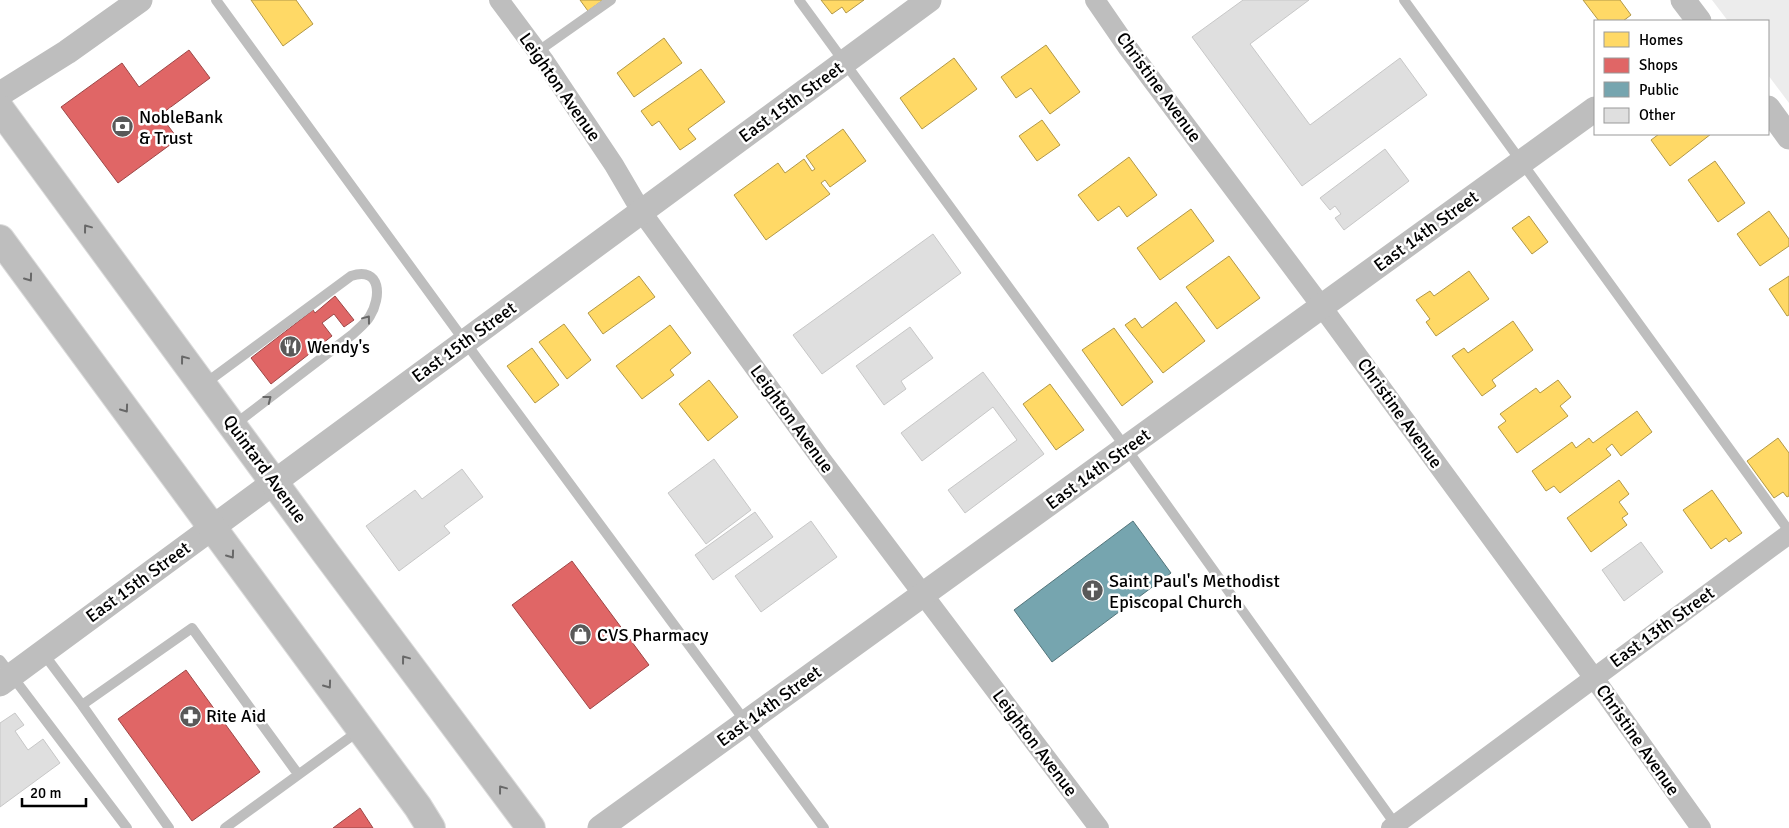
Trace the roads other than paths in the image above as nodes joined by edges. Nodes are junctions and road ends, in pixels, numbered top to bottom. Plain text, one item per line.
1 (140, 0) edge
2 (216, 0) edge
3 (499, 0) edge
4 (611, 0) edge
5 (799, 0) edge
6 (929, 0) edge
7 (1095, 0) edge
8 (1404, 0) edge
9 (1683, 0) edge
10 (1698, 20) edge
11 (537, 52) junction
12 (844, 62) junction
13 (0, 94) edge
14 (0, 109) edge
15 (1769, 109) edge
16 (1594, 110) edge
17 (1789, 137) edge
18 (1523, 162) junction
19 (641, 211) junction
20 (0, 239) edge
21 (1322, 307) junction
22 (465, 342) junction
23 (203, 385) junction
24 (233, 426) junction
25 (1126, 448) junction
26 (274, 481) junction
27 (211, 528) junction
28 (1789, 532) edge
29 (923, 594) junction
30 (42, 652) junction
31 (4, 673) edge
32 (1594, 678) junction
33 (82, 705) junction
34 (745, 723) junction
35 (360, 730) junction
36 (298, 774) junction
37 (1395, 827) edge
38 (127, 828) edge
39 (169, 828) edge
40 (225, 828) edge
41 (431, 828) edge
42 (531, 828) edge
43 (600, 828) edge
44 (824, 828) edge
45 (1099, 828) edge
46 (1701, 828) edge

1 - 13 street
2 - 22 lane
3 - 11 street, Leighton Avenue
4 - 11 lane
5 - 12 lane
6 - 12 street, East 15th Street
7 - 21 street, Christine Avenue
8 - 18 lane
9 - 10 street
11 - 19 street, Leighton Avenue
12 - 19 street, East 15th Street
12 - 25 lane
23 -> 14 highway, Quintard Avenue
15 - 17 street
16 - 18 street, East 14th Street
18 - 21 street, East 14th Street
18 - 28 lane
19 - 22 street, East 15th Street
19 - 29 street, Leighton Avenue
20 -> 27 highway
21 - 25 street, East 14th Street
21 - 32 street, Christine Avenue
22 - 26 street, East 15th Street
22 - 34 lane
23 - 24 highway, Quintard Avenue
24 -> 23 lane
24 - 26 highway, Quintard Avenue
25 - 29 street, East 14th Street
25 - 37 lane
26 - 27 street, East 15th Street
42 -> 26 highway, Quintard Avenue
27 - 30 street, East 15th Street
27 -> 35 highway
28 - 32 street, East 13th Street
29 - 34 street, East 14th Street
29 - 45 street, Leighton Avenue
30 - 31 street, East 15th Street
30 - 33 lane
31 - 38 lane
32 - 37 street, East 13th Street
32 - 46 street, Christine Avenue
33 - 36 lane
33 - 39 lane
34 - 43 street, East 14th Street
34 - 44 lane
35 - 36 lane
35 - 41 highway
36 - 40 lane

